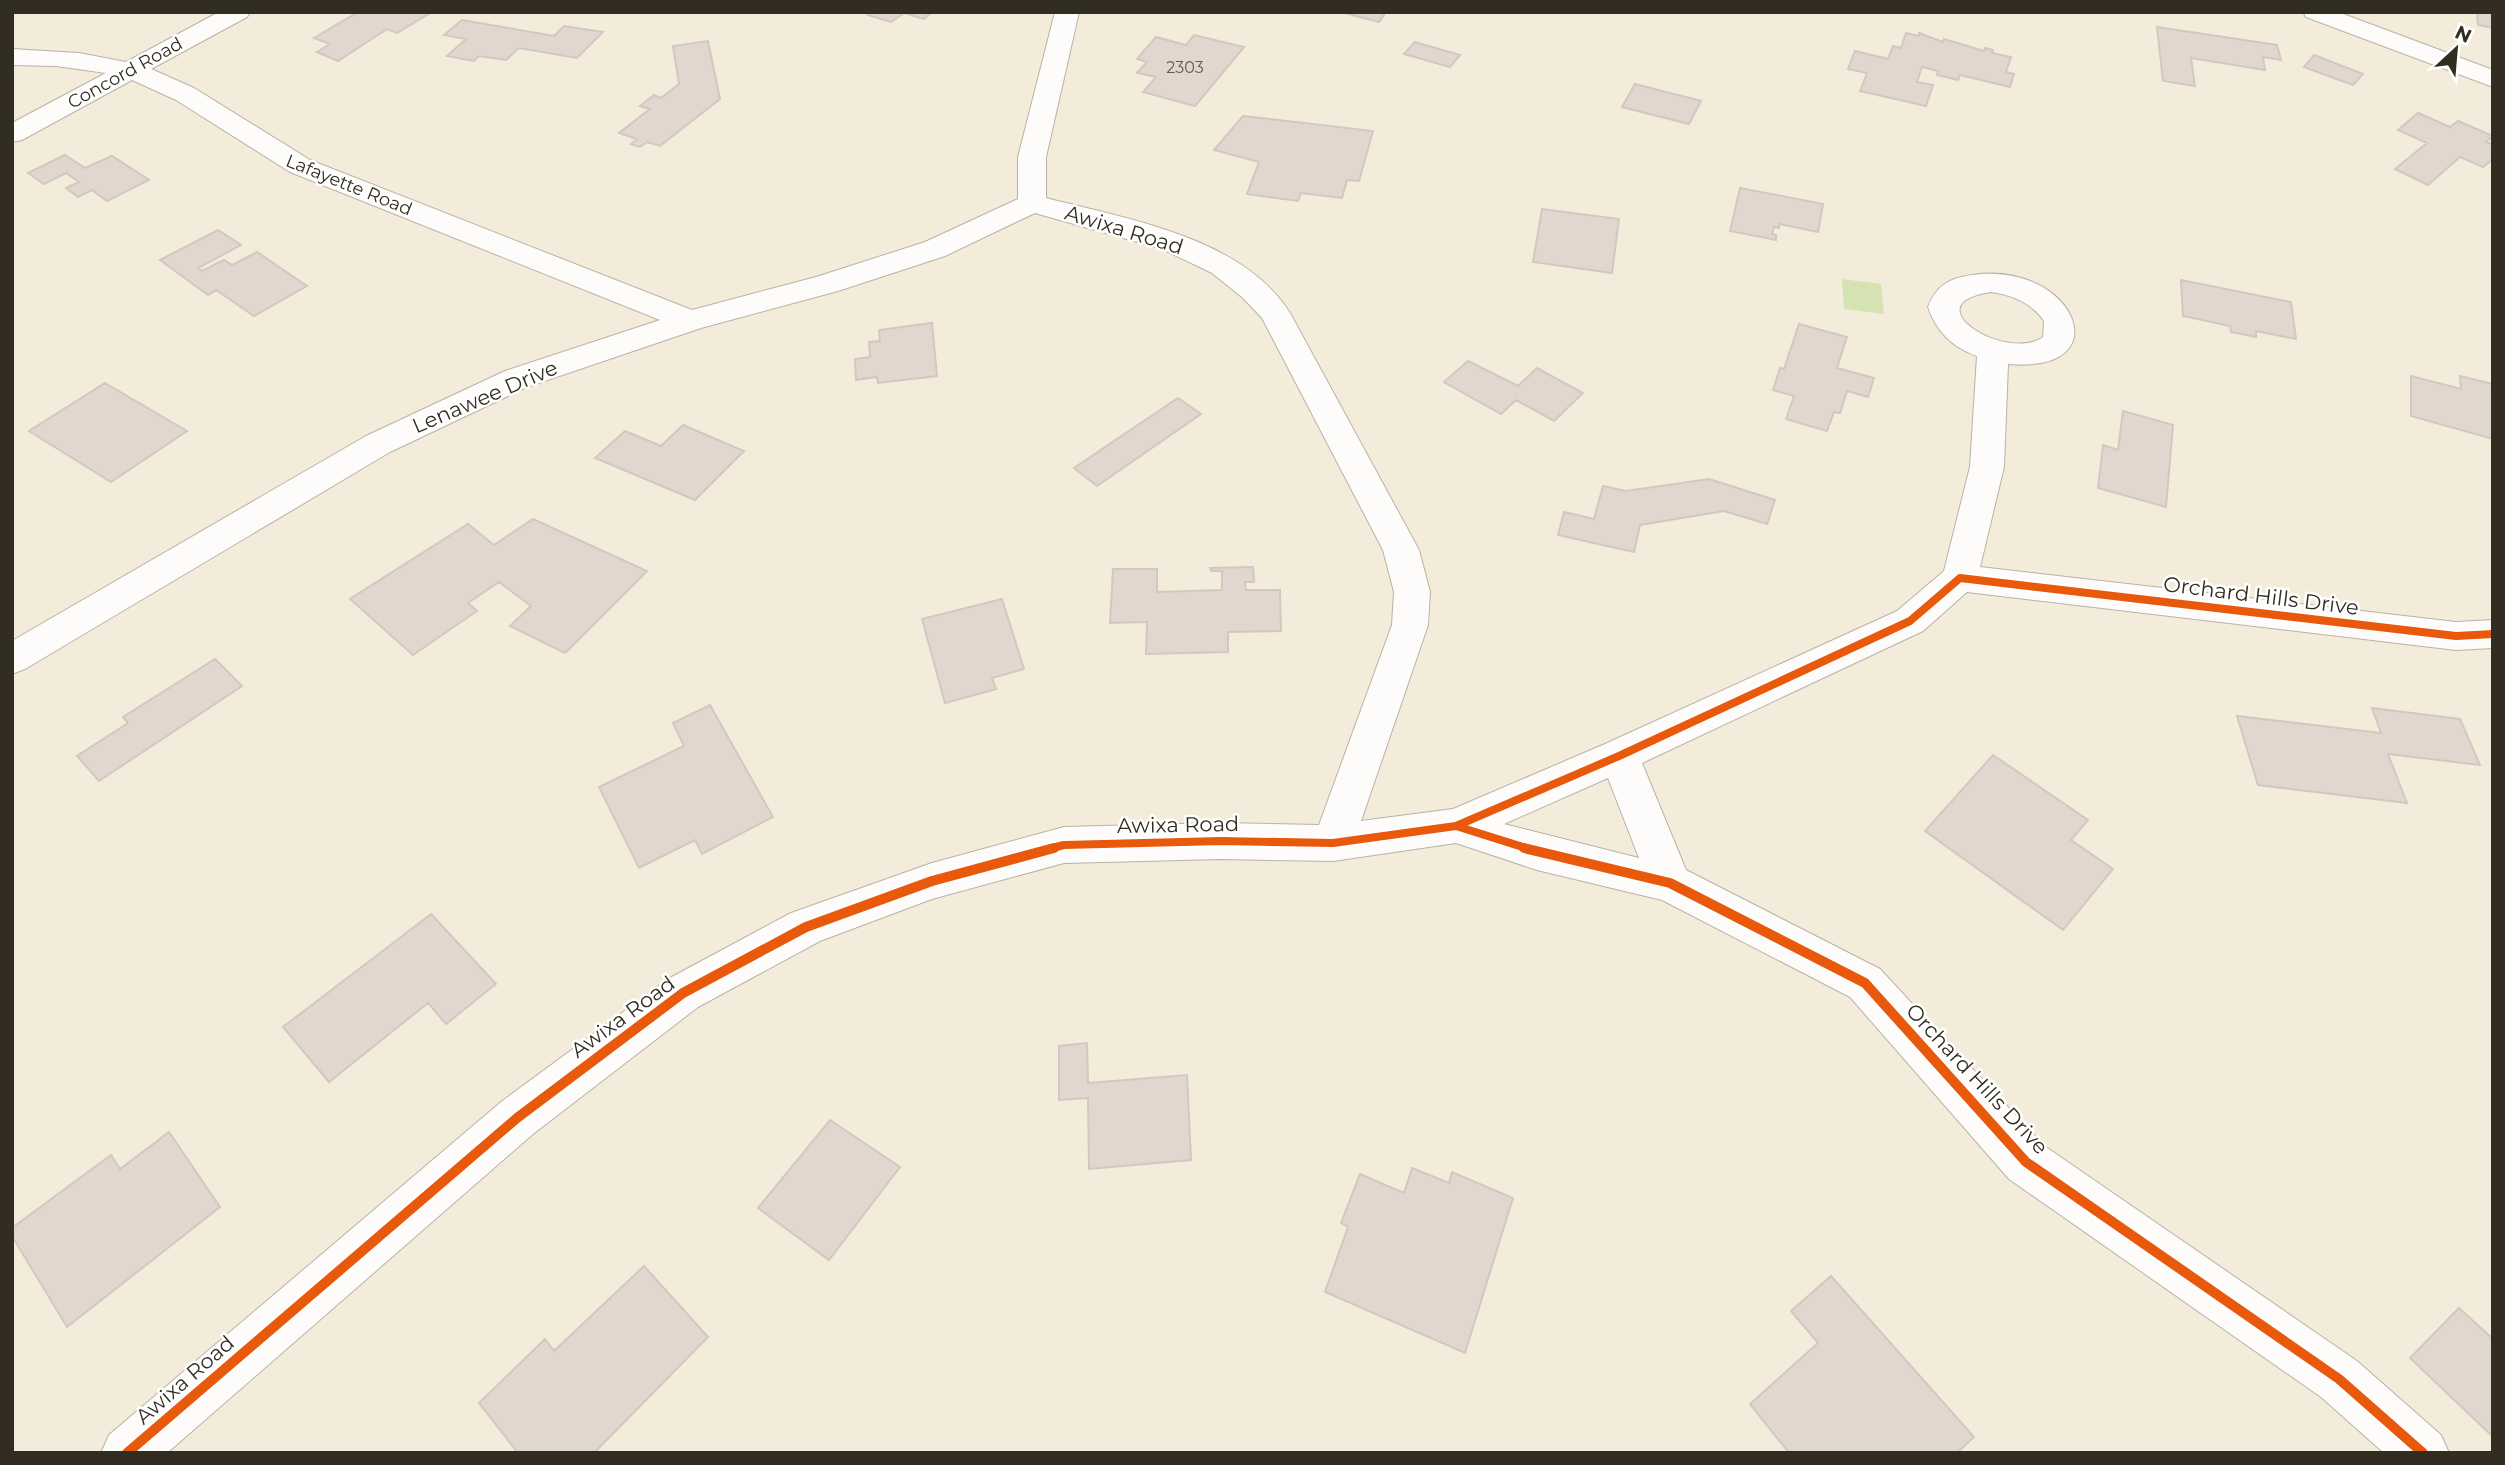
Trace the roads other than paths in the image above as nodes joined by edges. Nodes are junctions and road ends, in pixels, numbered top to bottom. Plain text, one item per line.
1 (238, 12) edge
2 (1067, 12) edge
3 (2315, 12) edge
4 (12, 57) edge
5 (127, 71) junction
6 (2493, 79) edge
7 (12, 134) edge
8 (1032, 203) junction
9 (690, 321) junction
10 (1993, 352) dead end
11 (1960, 578) junction
12 (2493, 634) edge
13 (12, 659) edge
14 (1619, 756) junction
15 (1456, 826) junction
16 (1333, 843) junction
17 (1670, 883) junction
18 (127, 1453) edge
19 (2423, 1453) edge

1 - 5 street, Concord Road
2 - 8 street
3 - 6 street
4 - 5 street, Lafayette Road
5 - 7 street, Concord Road
5 - 9 street, Lafayette Road
8 - 9 street, Lenawee Drive
8 - 16 street, Awixa Road
9 - 13 street, Lenawee Drive
10 - 11 street
11 - 12 street, Orchard Hills Drive
11 - 14 street, Orchard Hills Drive
14 - 15 street, Orchard Hills Drive
14 - 17 street
15 - 16 street, Orchard Hills Drive
15 - 17 street, Orchard Hills Drive
16 - 18 street, Awixa Road
17 - 19 street, Orchard Hills Drive

